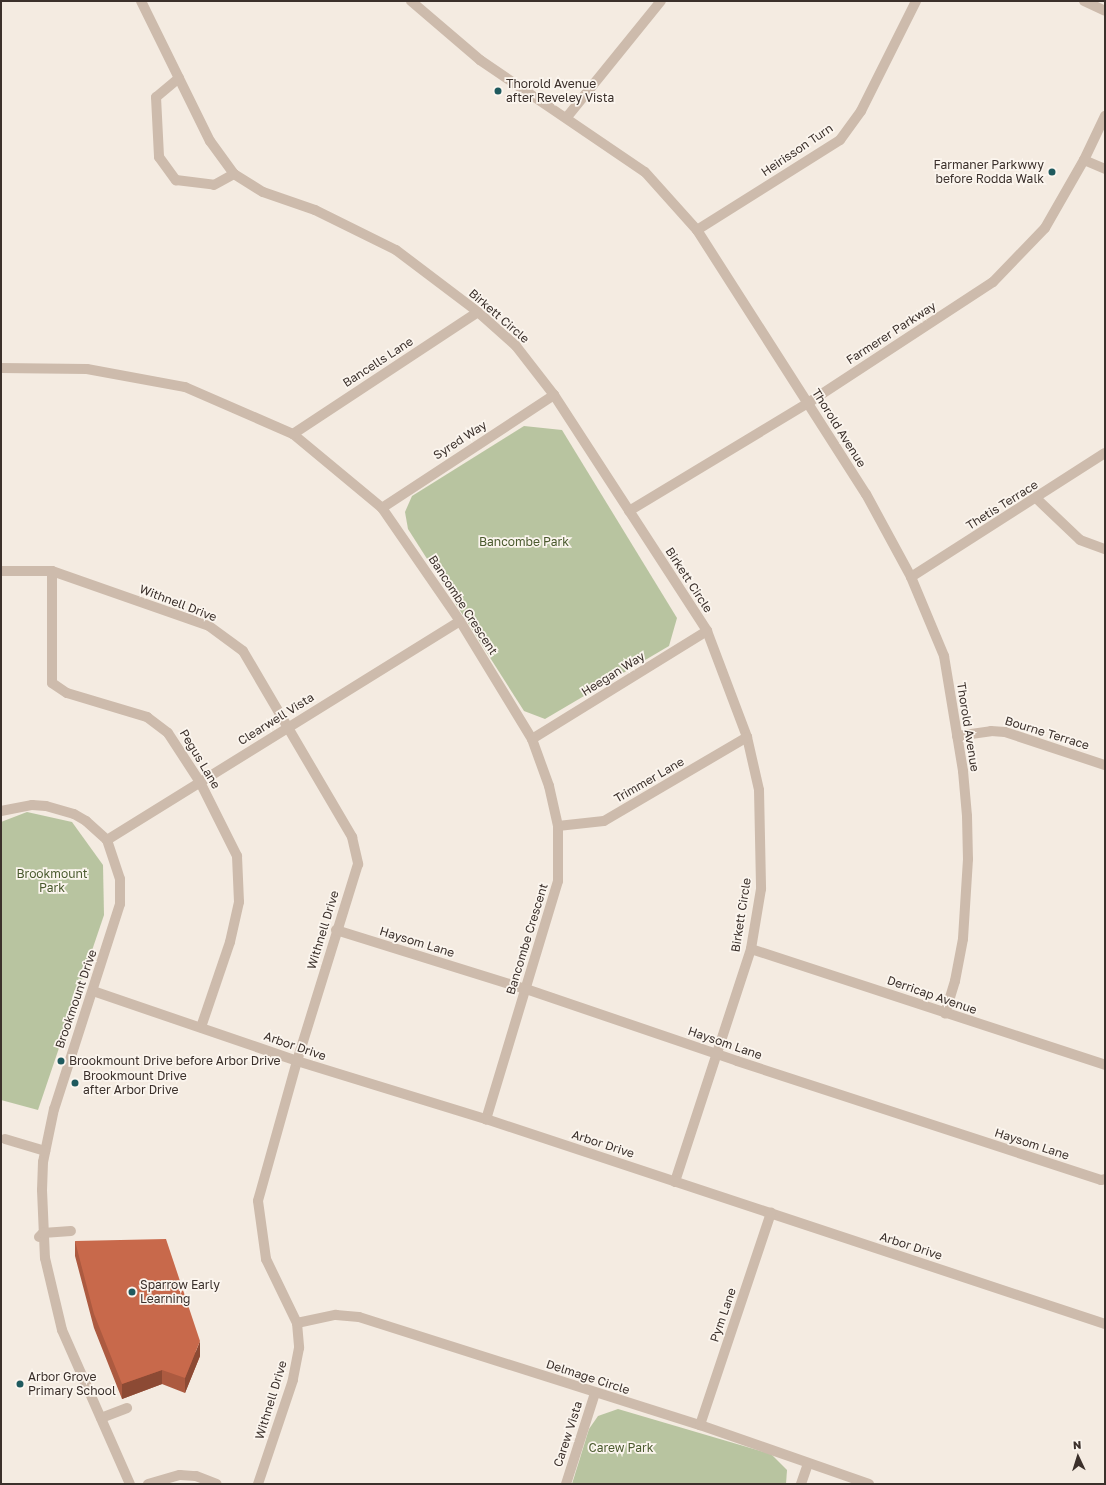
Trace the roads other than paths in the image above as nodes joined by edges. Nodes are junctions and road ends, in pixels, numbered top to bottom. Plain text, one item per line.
1 (141, 1) edge
2 (411, 1) edge
3 (661, 1) edge
4 (916, 1) edge
5 (1084, 1) edge
6 (1105, 11) edge
7 (179, 78) junction
8 (1105, 116) edge
9 (567, 117) junction
10 (1084, 160) junction
11 (1105, 169) edge
12 (234, 174) junction
13 (697, 230) junction
14 (478, 312) junction
15 (1, 368) edge
16 (554, 395) junction
17 (808, 403) junction
18 (293, 434) junction
19 (1105, 453) edge
20 (1037, 499) junction
21 (382, 508) junction
22 (629, 511) junction
23 (1105, 549) edge
24 (1, 571) edge
25 (52, 571) junction
26 (911, 577) junction
27 (460, 621) junction
28 (707, 631) junction
29 (286, 728) junction
30 (957, 736) junction
31 (748, 737) junction
32 (532, 739) junction
33 (1105, 765) edge
34 (200, 782) junction
35 (1, 811) edge
36 (558, 826) junction
37 (107, 840) junction
38 (336, 930) junction
39 (751, 949) junction
40 (526, 989) junction
41 (93, 991) junction
42 (945, 1013) junction
43 (201, 1027) junction
44 (718, 1054) junction
45 (297, 1061) junction
46 (1105, 1066) edge
47 (486, 1119) junction
48 (5, 1139) dead end
49 (45, 1151) junction
50 (1105, 1179) edge
51 (675, 1182) junction
52 (771, 1213) junction
53 (71, 1231) dead end
54 (40, 1236) junction
55 (297, 1323) junction
56 (1105, 1324) edge
57 (595, 1393) junction
58 (127, 1408) dead end
59 (101, 1418) junction
60 (700, 1425) junction
61 (808, 1464) junction
62 (130, 1484) edge
63 (148, 1484) edge
64 (217, 1484) edge
65 (258, 1484) edge
66 (566, 1484) edge
67 (801, 1484) edge
68 (869, 1484) edge

1 - 7 street, Birkett Circle
2 - 9 street, Thorold Avenue
3 - 9 street
4 - 13 street, Heirisson Turn
5 - 6 street
7 - 12 street, Birkett Circle
7 - 12 street
8 - 10 street, Farmerer Parkway
9 - 13 street, Thorold Avenue
10 - 11 street
10 - 17 street, Farmerer Parkway
12 - 14 street, Birkett Circle
13 - 17 street, Thorold Avenue
14 - 16 street, Birkett Circle
14 - 18 street, Bancells Lane
15 - 18 street, Bancombe Crescent
16 - 21 street, Syred Way
16 - 22 street, Birkett Circle
17 - 22 street, Farmerer Parkway
17 - 26 street, Thorold Avenue
18 - 21 street, Bancombe Crescent
19 - 20 street, Thetis Terrace
20 - 23 street
20 - 26 street, Thetis Terrace
21 - 27 street, Bancombe Crescent
22 - 28 street, Birkett Circle
24 - 25 street, Withnell Drive
25 - 29 street, Withnell Drive
25 - 34 street, Pegus Lane
26 - 30 street, Thorold Avenue
27 - 29 street, Clearwell Vista
27 - 32 street, Bancombe Crescent
28 - 31 street, Birkett Circle
28 - 32 street, Heegan Way
29 - 34 street, Clearwell Vista
29 - 38 street, Withnell Drive
30 - 33 street, Bourne Terrace
30 - 42 street, Thorold Avenue
31 - 36 street, Trimmer Lane
31 - 39 street, Birkett Circle
32 - 36 street, Bancombe Crescent
34 - 37 street, Clearwell Vista
34 - 43 street, Pegus Lane
35 - 37 street, Brookmount Drive
36 - 40 street, Bancombe Crescent
37 - 41 street, Brookmount Drive
38 - 40 street, Haysom Lane
38 - 45 street, Withnell Drive
39 - 42 street, Derricap Avenue
39 - 44 street, Birkett Circle
40 - 44 street, Haysom Lane
40 - 47 street, Bancombe Crescent
41 - 43 street, Arbor Drive
41 - 49 street, Brookmount Drive
42 - 46 street, Derricap Avenue
43 - 45 street, Arbor Drive
44 - 50 street, Haysom Lane
44 - 51 street, Birkett Circle
45 - 47 street, Arbor Drive
45 - 55 street, Withnell Drive
47 - 51 street, Arbor Drive
48 - 49 street
49 - 54 street, Brookmount Drive
51 - 52 street, Arbor Drive
52 - 56 street, Arbor Drive
52 - 60 street, Pym Lane
53 - 54 street
54 - 59 street, Brookmount Drive
55 - 57 street, Delmage Circle
55 - 65 street, Withnell Drive
57 - 60 street, Delmage Circle
57 - 66 street, Carew Vista
58 - 59 street
59 - 62 street, Brookmount Drive
60 - 61 street, Delmage Circle
61 - 67 street
61 - 68 street, Delmage Circle
63 - 64 street

